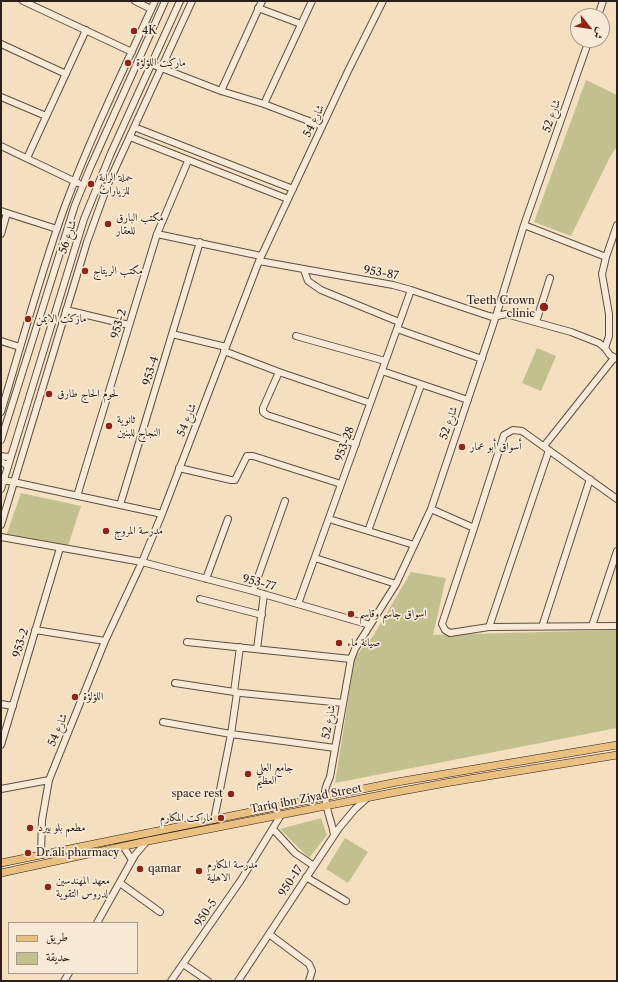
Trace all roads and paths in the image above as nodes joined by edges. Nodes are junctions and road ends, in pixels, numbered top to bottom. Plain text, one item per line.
1 (23, 1) edge
2 (135, 1) edge
3 (155, 1) edge
4 (165, 1) edge
5 (180, 1) edge
6 (192, 1) edge
7 (262, 1) edge
8 (312, 1) edge
9 (383, 1) edge
10 (151, 8) junction
11 (258, 8) junction
12 (301, 24) junction
13 (86, 30) junction
14 (1, 44) edge
15 (586, 48) edge
16 (132, 52) junction
17 (151, 64) junction
18 (162, 68) junction
19 (66, 74) junction
20 (221, 91) junction
21 (1, 96) edge
22 (264, 104) junction
23 (46, 116) junction
24 (112, 119) junction
25 (124, 124) junction
26 (322, 126) junction
27 (134, 127) junction
28 (130, 137) junction
29 (1, 146) edge
30 (27, 158) junction
31 (188, 161) junction
32 (74, 182) junction
33 (83, 185) junction
34 (293, 189) junction
35 (288, 199) junction
36 (4, 212) edge
37 (524, 225) junction
38 (617, 225) edge
39 (57, 230) junction
40 (1, 234) edge
41 (157, 234) junction
42 (200, 242) junction
43 (606, 257) junction
44 (260, 259) junction
45 (304, 270) junction
46 (550, 278) dead end
47 (411, 290) junction
48 (66, 310) junction
49 (496, 316) junction
50 (399, 322) junction
51 (536, 322) junction
52 (129, 325) junction
53 (397, 329) junction
54 (172, 334) junction
55 (296, 336) dead end
56 (1, 341) edge
57 (20, 347) junction
58 (605, 348) junction
59 (225, 349) junction
60 (616, 358) edge
61 (482, 359) junction
62 (385, 361) junction
63 (382, 371) junction
64 (279, 372) junction
65 (421, 385) junction
66 (4, 391) edge
67 (468, 400) junction
68 (370, 403) junction
69 (1, 412) edge
70 (1, 440) edge
71 (356, 444) junction
72 (544, 446) junction
73 (549, 450) junction
74 (1, 456) edge
75 (11, 456) junction
76 (1, 462) edge
77 (8, 468) junction
78 (179, 468) junction
79 (590, 479) junction
80 (4, 480) junction
81 (14, 482) junction
82 (341, 484) junction
83 (1, 489) edge
84 (77, 496) junction
85 (617, 499) edge
86 (285, 501) dead end
87 (120, 505) junction
88 (431, 509) junction
89 (162, 514) junction
90 (228, 519) dead end
91 (329, 519) junction
92 (1, 525) edge
93 (474, 528) junction
94 (368, 531) junction
95 (1, 537) edge
96 (414, 545) junction
97 (60, 548) junction
98 (617, 551) edge
99 (315, 558) junction
100 (142, 562) junction
101 (206, 579) junction
102 (396, 584) junction
103 (253, 591) junction
104 (264, 594) junction
105 (200, 600) dead end
106 (298, 604) junction
107 (262, 614) junction
108 (370, 625) junction
109 (592, 626) junction
110 (617, 626) edge
111 (489, 627) junction
112 (542, 627) junction
113 (35, 630) junction
114 (105, 641) junction
115 (187, 642) dead end
116 (240, 647) junction
117 (257, 649) junction
118 (351, 659) junction
119 (174, 683) dead end
120 (235, 693) junction
121 (1, 704) edge
122 (343, 704) junction
123 (13, 706) junction
124 (163, 722) dead end
125 (231, 734) junction
126 (1, 745) edge
127 (617, 745) edge
128 (335, 748) junction
129 (617, 754) edge
130 (49, 780) junction
131 (1, 789) edge
132 (325, 796) junction
133 (367, 798) junction
134 (326, 806) junction
135 (282, 815) junction
136 (214, 820) junction
137 (273, 829) junction
138 (334, 835) junction
139 (148, 841) junction
140 (123, 846) junction
141 (41, 855) junction
142 (132, 860) junction
143 (1, 863) edge
144 (314, 866) junction
145 (1, 873) edge
146 (306, 877) junction
147 (120, 883) junction
148 (346, 901) dead end
149 (160, 912) dead end
150 (98, 922) edge
151 (269, 934) junction
152 (183, 964) junction
153 (171, 981) edge
154 (208, 981) edge
155 (238, 981) edge
156 (309, 981) edge

1 - 13 street
2 - 10 street
3 - 10 street
4 - 24 street, شارع 56
5 - 17 street, شارع 56
6 - 18 street
7 - 11 street
8 - 12 street
9 - 26 street, شارع 54
10 - 16 street
11 - 12 street
11 - 20 street
12 - 22 street
13 - 16 street
13 - 19 street
14 - 19 street
15 - 37 street, شارع 52
16 - 32 street
17 - 18 street
17 - 25 street, شارع 56
18 - 20 street
18 - 27 street
19 - 23 street
20 - 22 street
21 - 23 street
22 - 26 street
23 - 30 street
24 - 25 street
24 - 33 street, شارع 56
25 - 75 street, شارع 56
26 - 34 street, شارع 54
27 - 28 street
27 - 34 street
28 - 31 street
28 - 48 street
29 - 30 street
30 - 32 street
31 - 35 street
31 - 41 street, 953-2
32 - 33 street
32 - 39 street
33 - 70 street, شارع 56
34 - 35 street, شارع 54
35 - 44 street, شارع 54
36 - 39 street
36 - 40 street
37 - 43 street
37 - 49 street, شارع 52
38 - 43 street
39 - 57 street
41 - 42 street, 953-87
41 - 52 street, 953-2
42 - 44 street, 953-87
42 - 54 street, 953-4
43 - 58 street
44 - 45 street, 953-87
44 - 59 street, شارع 54
45 - 47 street, 953-87
45 - 50 street
46 - 51 street
47 - 49 street, 953-87
47 - 50 street, 953-28
48 - 52 street
48 - 81 street
49 - 51 street, 953-87
49 - 61 street, شارع 52
50 - 53 street, 953-28
51 - 58 street, 953-87
52 - 84 street, 953-2
53 - 61 street
53 - 62 street, 953-28
54 - 59 street
54 - 87 street, 953-4
55 - 62 street
56 - 57 street
57 - 66 street
58 - 60 street, 953-87
59 - 64 street
59 - 78 street, شارع 54
60 - 72 street
61 - 67 street, شارع 52
62 - 63 street, 953-28
63 - 65 street
63 - 68 street, 953-28
64 - 68 street
64 - 71 street
65 - 67 street
65 - 94 street
66 - 69 street
67 - 88 street, شارع 52
68 - 71 street, 953-28
71 - 82 street, 953-28
72 - 73 street
72 - 93 street
73 - 79 street
73 - 111 street
74 - 75 street
75 - 77 street, شارع 56
76 - 77 street
77 - 80 street, شارع 56
78 - 82 street
78 - 89 street, شارع 54
79 - 85 street
79 - 112 street
80 - 81 street
80 - 83 street, شارع 56
81 - 84 street
81 - 92 street
82 - 91 street, 953-28
84 - 87 street
86 - 103 street
87 - 89 street
88 - 93 street
88 - 96 street, شارع 52
89 - 100 street, شارع 54
90 - 101 street
91 - 94 street
91 - 99 street, 953-28
93 - 111 street
94 - 96 street
95 - 97 street, 953-77
96 - 102 street, شارع 52
97 - 100 street, 953-77
97 - 113 street, 953-2
98 - 109 street
99 - 102 street
99 - 106 street, 953-28
100 - 101 street, 953-77
100 - 114 street, شارع 54
101 - 103 street, 953-77
102 - 108 street, شارع 52
103 - 104 street, 953-77
104 - 106 street, 953-77
104 - 107 street
105 - 107 street
106 - 108 street, 953-77
107 - 117 street
108 - 118 street, شارع 52
109 - 110 street
109 - 112 street
111 - 112 street
113 - 114 street
113 - 123 street, 953-2
114 - 130 street, شارع 54
115 - 116 street
116 - 117 street
116 - 120 street
117 - 118 street
118 - 122 street, شارع 52
119 - 120 street
120 - 122 street
120 - 125 street
121 - 123 street
122 - 128 street, شارع 52
123 - 126 street, 953-2
124 - 125 street
125 - 128 street
125 - 136 street
127 - 132 main road, Tariq ibn Ziyad Street
128 - 132 street, شارع 52
129 - 133 main road, Tariq ibn Ziyad Street
130 - 131 street
130 - 141 street, شارع 54
132 - 134 street, شارع 52
132 - 136 main road, Tariq ibn Ziyad Street
133 - 134 main road, Tariq ibn Ziyad Street
133 - 138 street, 950-17
134 - 135 main road, Tariq ibn Ziyad Street
134 - 138 street, شارع 52
135 - 137 street, 950-5
135 - 139 main road, Tariq ibn Ziyad Street
136 - 141 main road, Tariq ibn Ziyad Street
137 - 144 street
137 - 152 street, 950-5
138 - 144 street, 950-17
139 - 140 main road, Tariq ibn Ziyad Street
139 - 142 street
140 - 142 street
140 - 145 main road, Tariq ibn Ziyad Street
141 - 143 main road, Tariq ibn Ziyad Street
142 - 147 street
144 - 146 street, 950-17
146 - 148 street
146 - 151 street, 950-17
147 - 149 street
147 - 150 street
151 - 155 street, 950-17
151 - 156 street
152 - 153 street, 950-5
152 - 154 street

